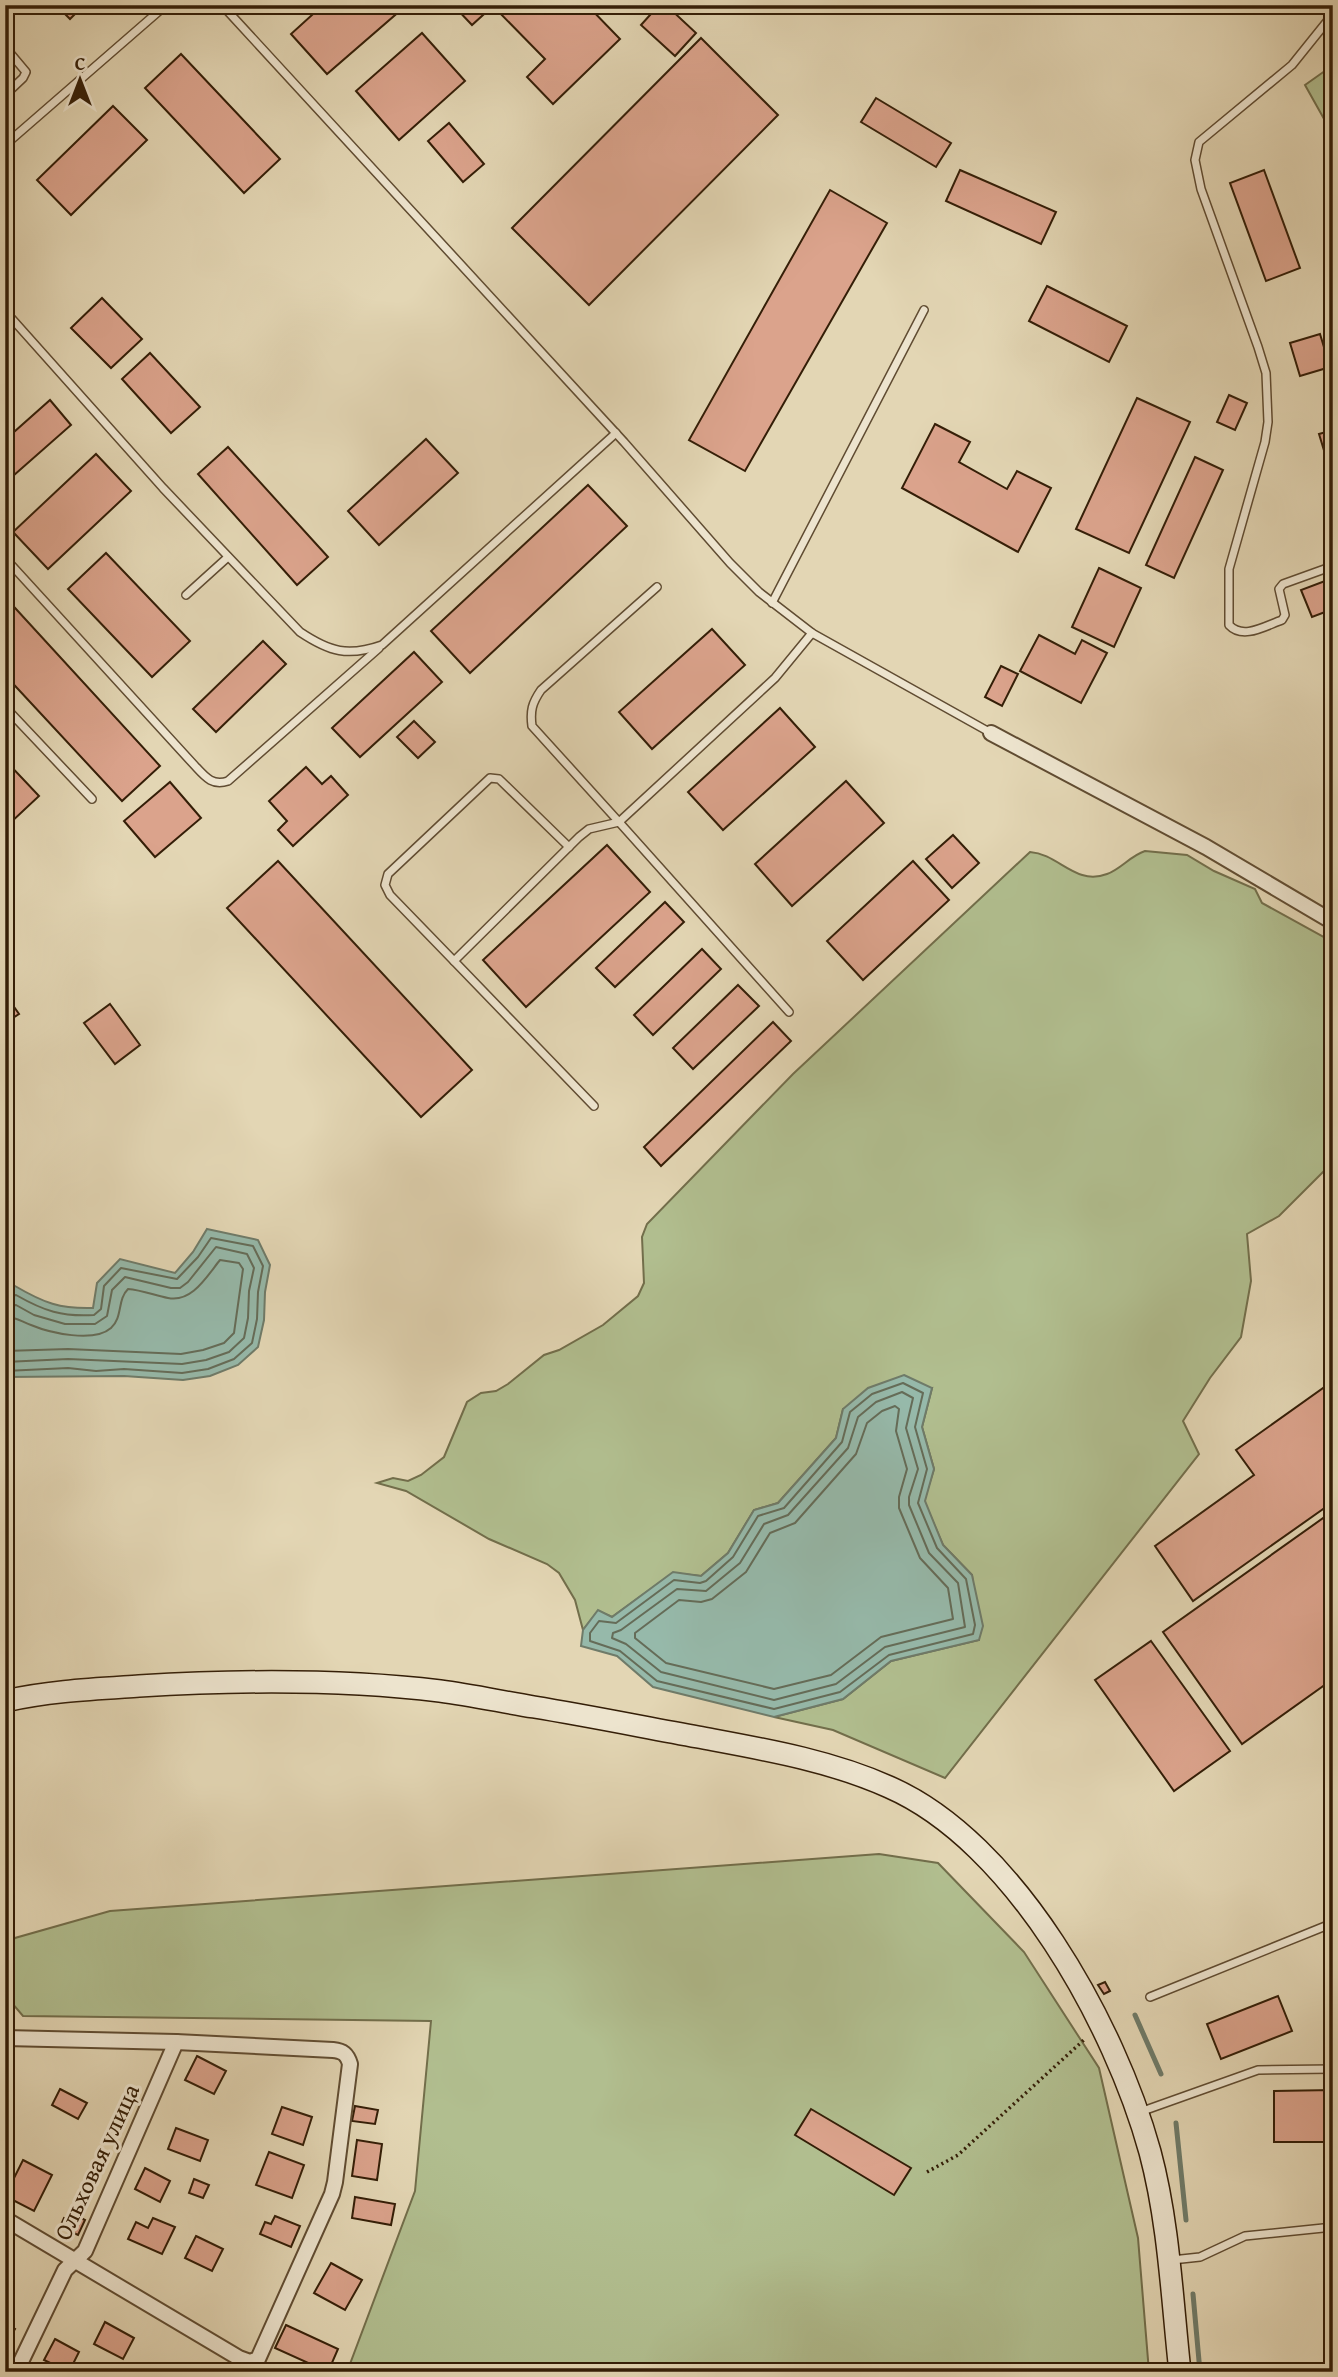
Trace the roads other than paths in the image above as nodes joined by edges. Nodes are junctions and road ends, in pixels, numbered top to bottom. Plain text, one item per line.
1 (166, 5) edge
2 (222, 5) edge
3 (1333, 14) edge
4 (5, 47) edge
5 (5, 95) edge
6 (5, 145) edge
7 (924, 310) dead end
8 (5, 311) edge
9 (616, 433) junction
10 (228, 557) junction
11 (5, 558) edge
12 (1333, 566) edge
13 (657, 587) dead end
14 (186, 595) dead end
15 (772, 603) junction
16 (812, 633) junction
17 (382, 645) junction
18 (5, 707) edge
19 (990, 733) joint
20 (92, 799) dead end
21 (619, 822) junction
22 (569, 847) junction
23 (1333, 922) edge
24 (454, 961) junction
25 (789, 1012) dead end
26 (594, 1106) dead end
27 (5, 1701) edge
28 (1333, 1923) edge
29 (1150, 1997) dead end
30 (5, 2038) edge
31 (176, 2042) junction
32 (1333, 2069) edge
33 (1136, 2114) junction
34 (5, 2219) edge
35 (1333, 2227) edge
36 (1168, 2261) junction
37 (74, 2262) junction
38 (16, 2372) edge
39 (1180, 2372) edge

1 - 6 lane
2 - 9 lane
3 - 12 lane
4 - 5 lane
7 - 15 lane
8 - 10 lane
9 - 15 lane
9 - 17 lane
10 - 14 lane
10 - 17 lane
11 - 17 lane
13 - 21 lane
15 - 16 lane
16 - 19 lane
16 - 21 lane
18 - 20 lane
19 - 23 street
21 - 22 lane
21 - 25 lane
22 - 24 lane
22 - 24 lane
24 - 26 lane
27 - 33 street
28 - 29 lane
30 - 31 street
31 - 37 street, Ольховая улица
31 - 37 street
32 - 33 lane
33 - 36 street
34 - 37 street
35 - 36 lane
36 - 39 street
37 - 38 street, Ольховая улица

